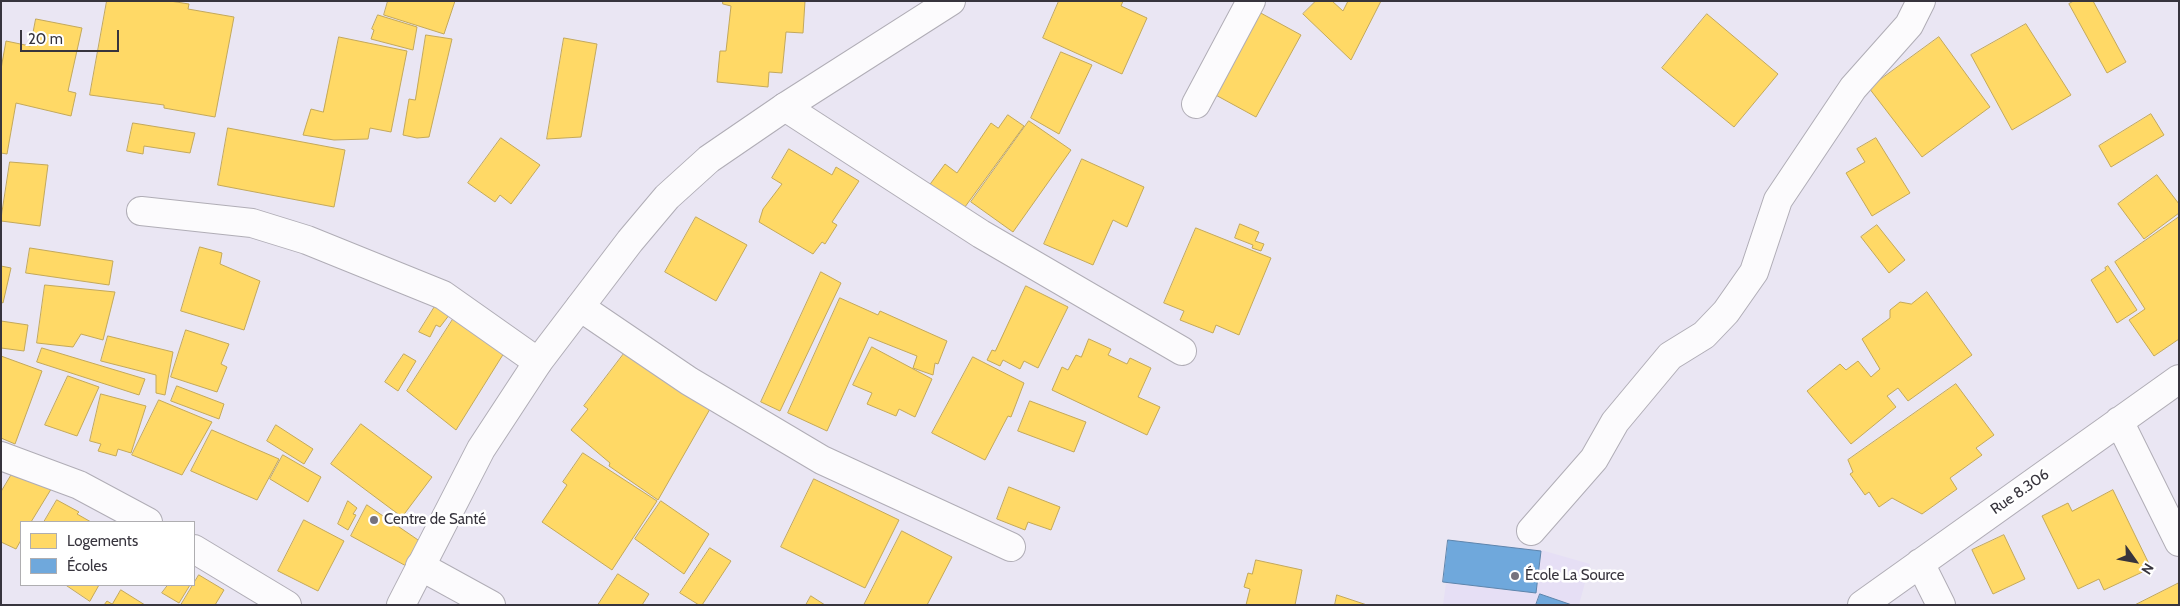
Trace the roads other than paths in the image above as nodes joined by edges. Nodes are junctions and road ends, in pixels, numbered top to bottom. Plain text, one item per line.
1 (951, 1) edge
2 (1251, 1) edge
3 (1921, 1) edge
4 (1196, 104) dead end
5 (785, 107) junction
6 (141, 211) dead end
7 (580, 307) junction
8 (1182, 350) dead end
9 (538, 362) junction
10 (2179, 379) edge
11 (2120, 421) junction
12 (1, 456) edge
13 (146, 521) edge
14 (1531, 530) dead end
15 (2179, 542) edge
16 (1011, 547) dead end
17 (195, 550) edge
18 (1920, 563) junction
19 (420, 566) junction
20 (287, 605) edge
21 (401, 605) edge
22 (491, 605) edge
23 (1862, 605) edge
24 (1941, 605) edge

1 - 5 street
2 - 4 street
3 - 14 street
5 - 7 street
5 - 8 street
6 - 9 street
7 - 9 street
7 - 16 street
9 - 19 street
10 - 11 street, Rue 8.306
11 - 15 street
11 - 18 street, Rue 8.306
12 - 13 street
17 - 20 street
18 - 23 street, Rue 8.306
18 - 24 street
19 - 21 street
19 - 22 street

